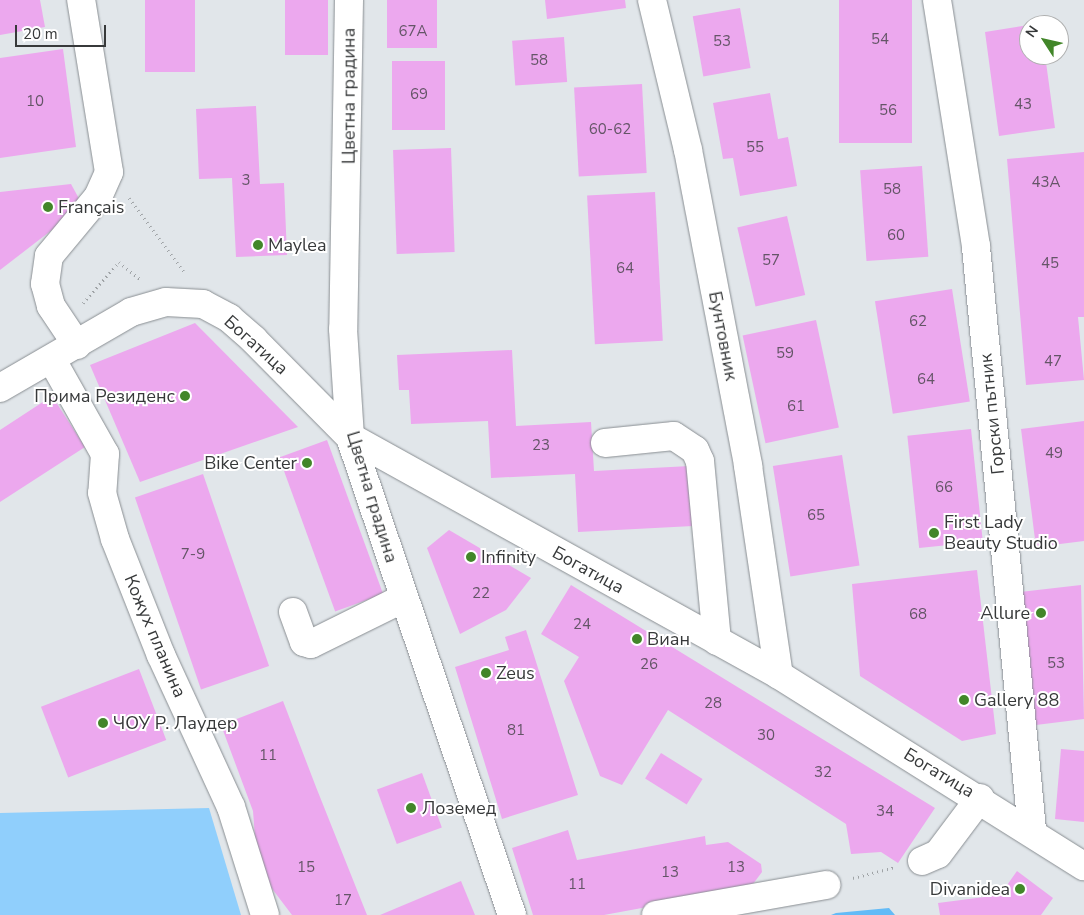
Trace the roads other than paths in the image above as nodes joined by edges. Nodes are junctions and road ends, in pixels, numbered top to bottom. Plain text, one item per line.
1 (81, 0) edge
2 (349, 0) edge
3 (652, 0) edge
4 (937, 0) edge
5 (77, 344) junction
6 (52, 360) junction
7 (0, 388) edge
8 (350, 437) junction
9 (605, 443) dead end
10 (404, 598) junction
11 (294, 612) dead end
12 (716, 641) junction
13 (779, 675) junction
14 (980, 798) junction
15 (1032, 830) junction
16 (912, 863) road end
17 (1084, 866) edge
18 (826, 885) road end
19 (265, 915) edge
20 (512, 915) edge
21 (656, 915) edge

1 - 5 street
2 - 8 street, Цветна градина
3 - 13 street, Бунтовник
4 - 15 street, Горски пътник
5 - 6 street, Богатица
5 - 8 street, Богатица
6 - 7 street, Богатица
6 - 19 street, Кожух планина
8 - 10 street, Цветна градина
8 - 12 street, Богатица
9 - 12 street
10 - 11 street
10 - 20 street, Цветна градина
12 - 13 street, Богатица
13 - 14 street, Богатица
14 - 15 street, Богатица
14 - 16 street
15 - 17 street, Богатица
18 - 21 street

